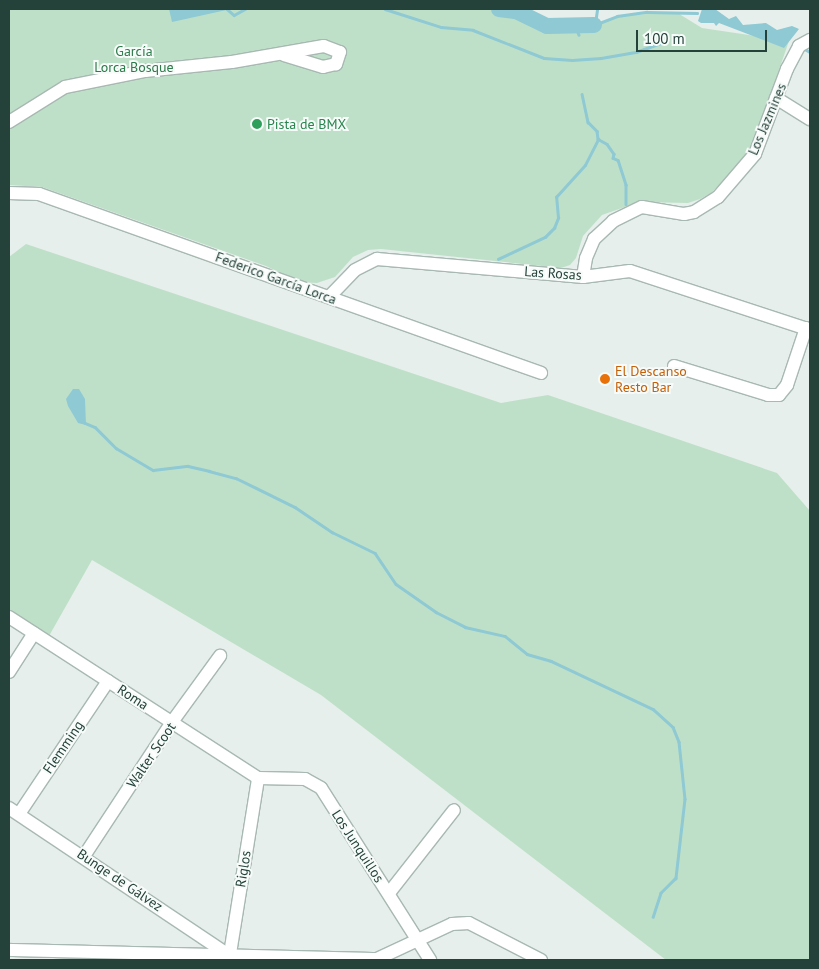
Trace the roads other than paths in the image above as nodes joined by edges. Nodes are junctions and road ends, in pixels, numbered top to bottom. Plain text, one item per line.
1 (810, 40) edge
2 (284, 55) junction
3 (776, 98) junction
4 (810, 119) edge
5 (9, 122) edge
6 (9, 193) edge
7 (583, 277) junction
8 (330, 297) junction
9 (808, 329) edge
10 (674, 366) dead end
11 (541, 373) dead end
12 (9, 617) edge
13 (34, 633) junction
14 (220, 656) dead end
15 (9, 672) edge
16 (108, 681) junction
17 (172, 722) junction
18 (258, 778) junction
19 (454, 810) dead end
20 (14, 811) edge
21 (84, 856) junction
22 (389, 893) junction
23 (418, 940) junction
24 (9, 950) edge
25 (229, 958) edge
26 (377, 960) edge
27 (430, 960) edge
28 (541, 960) edge

1 - 3 street, Los Jazmines
2 - 2 street
2 - 5 street
3 - 4 street
3 - 7 street, Los Jazmines
6 - 8 street, Federico García Lorca
7 - 8 street, Las Rosas
7 - 9 street, Las Rosas
8 - 11 street, Federico García Lorca
9 - 10 street
12 - 13 street, Roma
13 - 15 street
13 - 16 street, Roma
14 - 17 street, Walter Scoot
16 - 17 street, Roma
16 - 20 street, Flemming
17 - 18 street, Roma
17 - 21 street, Walter Scoot
18 - 22 street, Los Junquillos
18 - 25 street, Riglos
19 - 22 street
20 - 21 street, Bunge de Gálvez
21 - 25 street, Bunge de Gálvez
22 - 23 street, Los Junquillos
23 - 26 street
23 - 27 street, Los Junquillos
23 - 28 street
24 - 25 street
25 - 26 street

